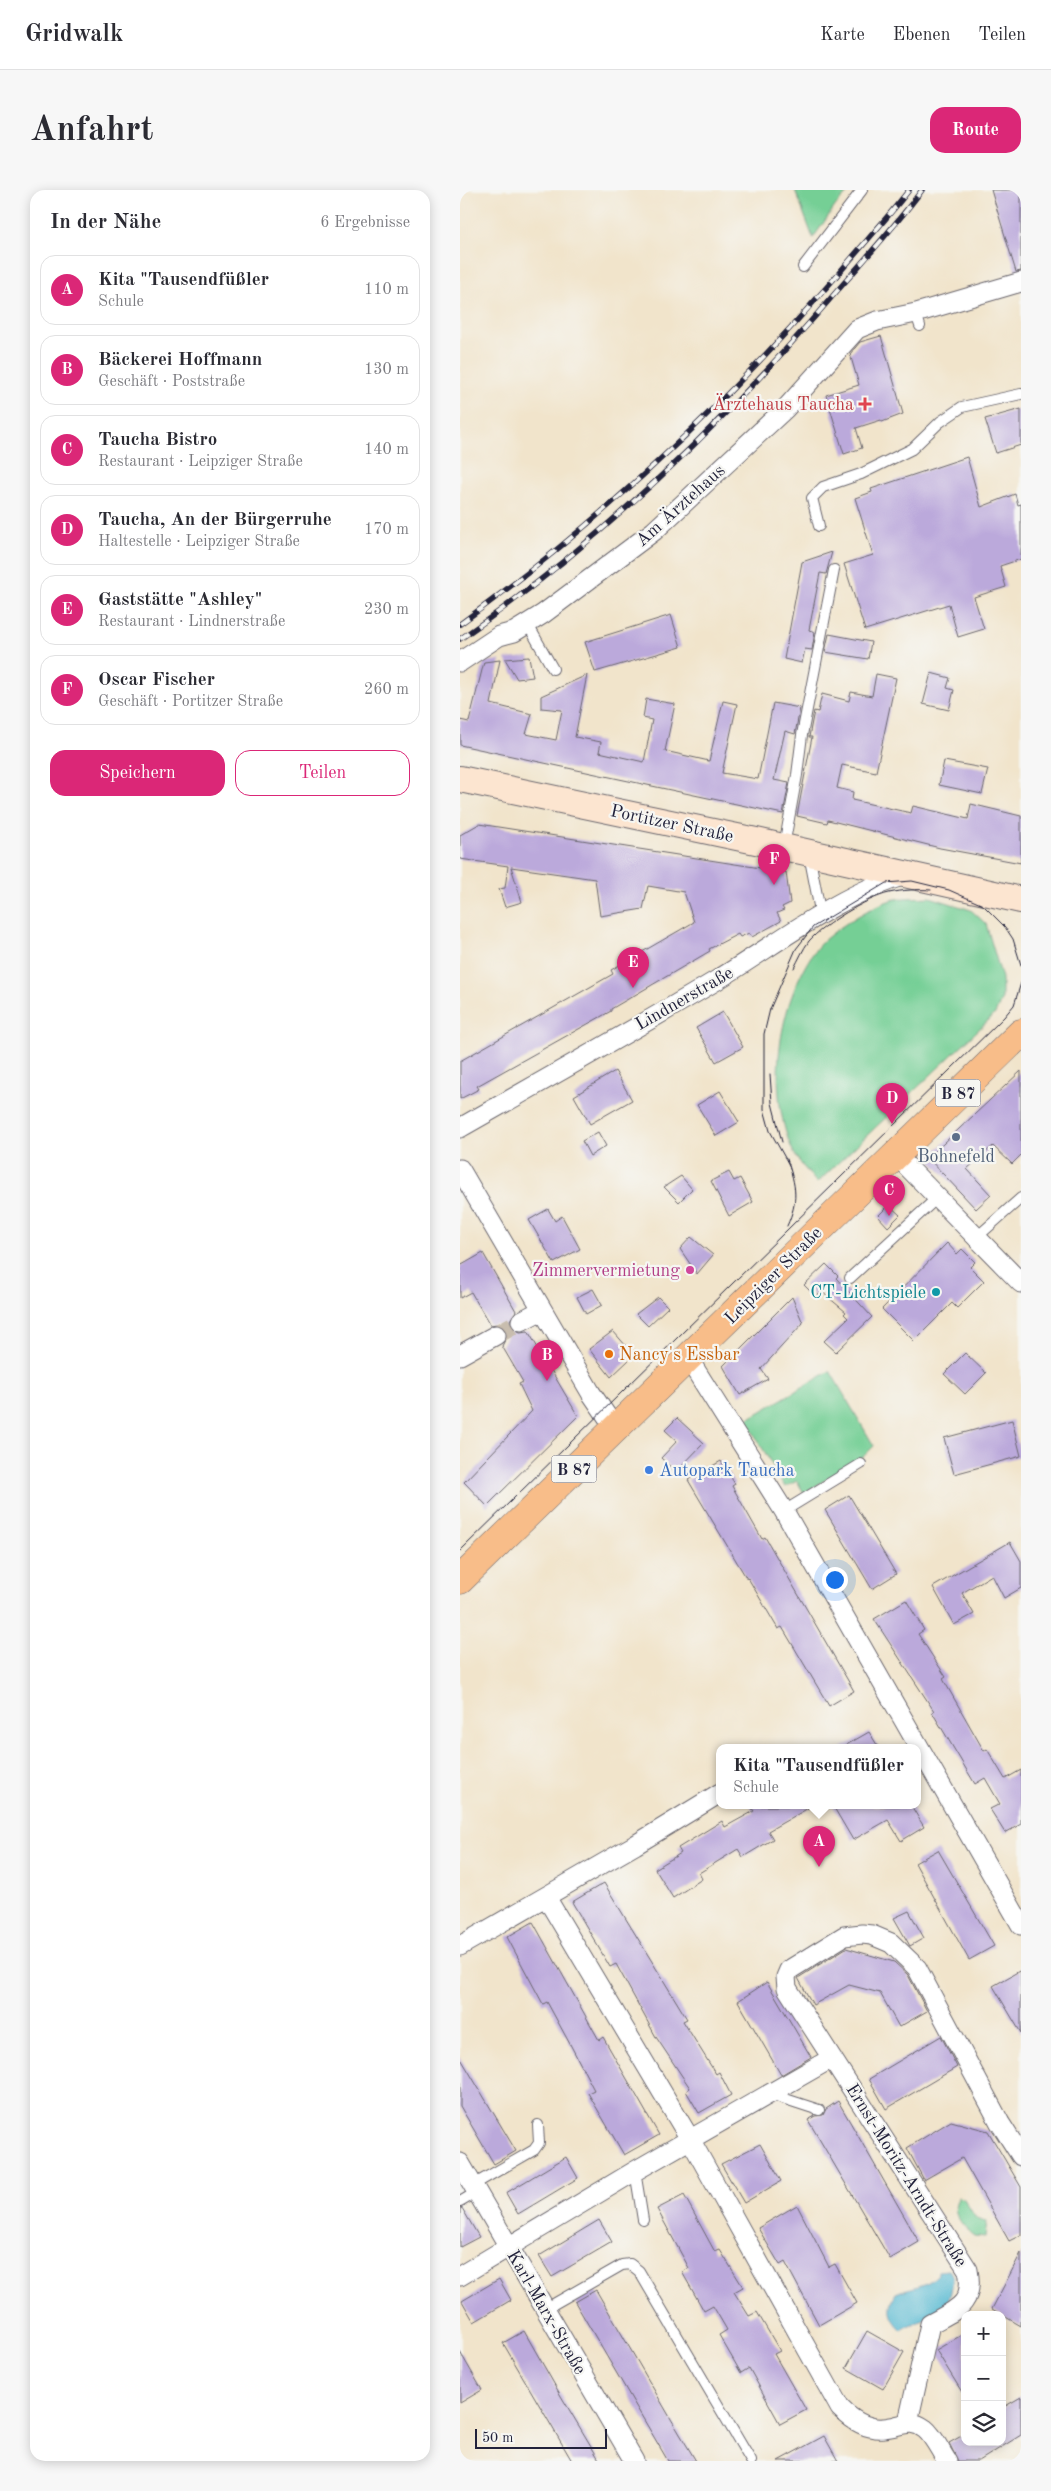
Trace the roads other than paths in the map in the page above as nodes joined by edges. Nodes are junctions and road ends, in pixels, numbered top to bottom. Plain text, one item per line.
1 (862, 190) edge
2 (803, 267) dead end
3 (1021, 282) edge
4 (1021, 394) edge
5 (820, 526) dead end
6 (834, 570) dead end
7 (527, 623) junction
8 (460, 662) edge
9 (553, 669) dead end
10 (460, 779) edge
11 (796, 850) junction
12 (910, 874) junction
13 (1011, 898) edge
14 (821, 916) junction
15 (1021, 918) edge
16 (1021, 1033) edge
17 (460, 1128) edge
18 (895, 1154) junction
19 (460, 1169) edge
20 (938, 1197) junction
21 (1021, 1198) edge
22 (977, 1237) junction
23 (850, 1278) dead end
24 (1021, 1283) edge
25 (542, 1310) junction
26 (522, 1321) tunnel mouth
27 (496, 1335) tunnel mouth
28 (460, 1355) edge
29 (688, 1358) junction
30 (615, 1428) junction
31 (861, 1464) dead end
32 (784, 1510) junction
33 (460, 1580) edge
34 (918, 1744) edge
35 (921, 1750) edge
36 (716, 1795) edge
37 (546, 1897) junction
38 (1021, 1925) edge
39 (460, 1946) edge
40 (832, 2058) junction
41 (769, 2094) junction
42 (819, 2110) dead end
43 (538, 2125) dead end
44 (690, 2139) junction
45 (1021, 2156) edge
46 (460, 2163) edge
47 (635, 2171) junction
48 (475, 2189) junction
49 (460, 2202) edge
50 (643, 2220) dead end
51 (508, 2247) junction
52 (460, 2276) edge
53 (545, 2309) junction
54 (908, 2422) junction
55 (634, 2461) edge
56 (751, 2461) edge
57 (946, 2461) edge

1 - 2 lane
3 - 7 street, Am Ärztehaus
4 - 5 lane
6 - 11 lane
7 - 8 street, Am Ärztehaus
7 - 9 lane
10 - 11 main road, Portitzer Straße
11 - 12 main road, Portitzer Straße
11 - 14 lane
12 - 13 main road, Portitzer Straße
12 - 14 street, Lindnerstraße
13 - 15 main road, Portitzer Straße
14 - 17 street, Lindnerstraße
16 - 18 main road, Leipziger Straße / B 87
18 - 20 street
18 - 29 main road, Leipziger Straße / B 87
19 - 25 street
20 - 22 street
20 - 23 lane
21 - 22 lane
22 - 24 street
25 - 26 street
25 - 30 street
27 - 28 street
29 - 30 main road, Leipziger Straße / B 87
29 - 32 street
30 - 33 main road, Leipziger Straße / B 87
31 - 32 lane
32 - 34 street
35 - 38 street
36 - 37 street
37 - 39 street
37 - 44 street
40 - 41 street
40 - 45 street, Ernst-Moritz-Arndt-Straße
40 - 54 street, Ernst-Moritz-Arndt-Straße
41 - 42 lane
41 - 44 street
43 - 48 lane
44 - 47 street
44 - 54 street
46 - 48 street, Karl-Marx-Straße
47 - 50 lane
47 - 51 street
48 - 49 lane
48 - 51 street, Karl-Marx-Straße
51 - 52 street
51 - 53 street, Karl-Marx-Straße
53 - 55 street, Karl-Marx-Straße
53 - 56 lane
54 - 57 street

